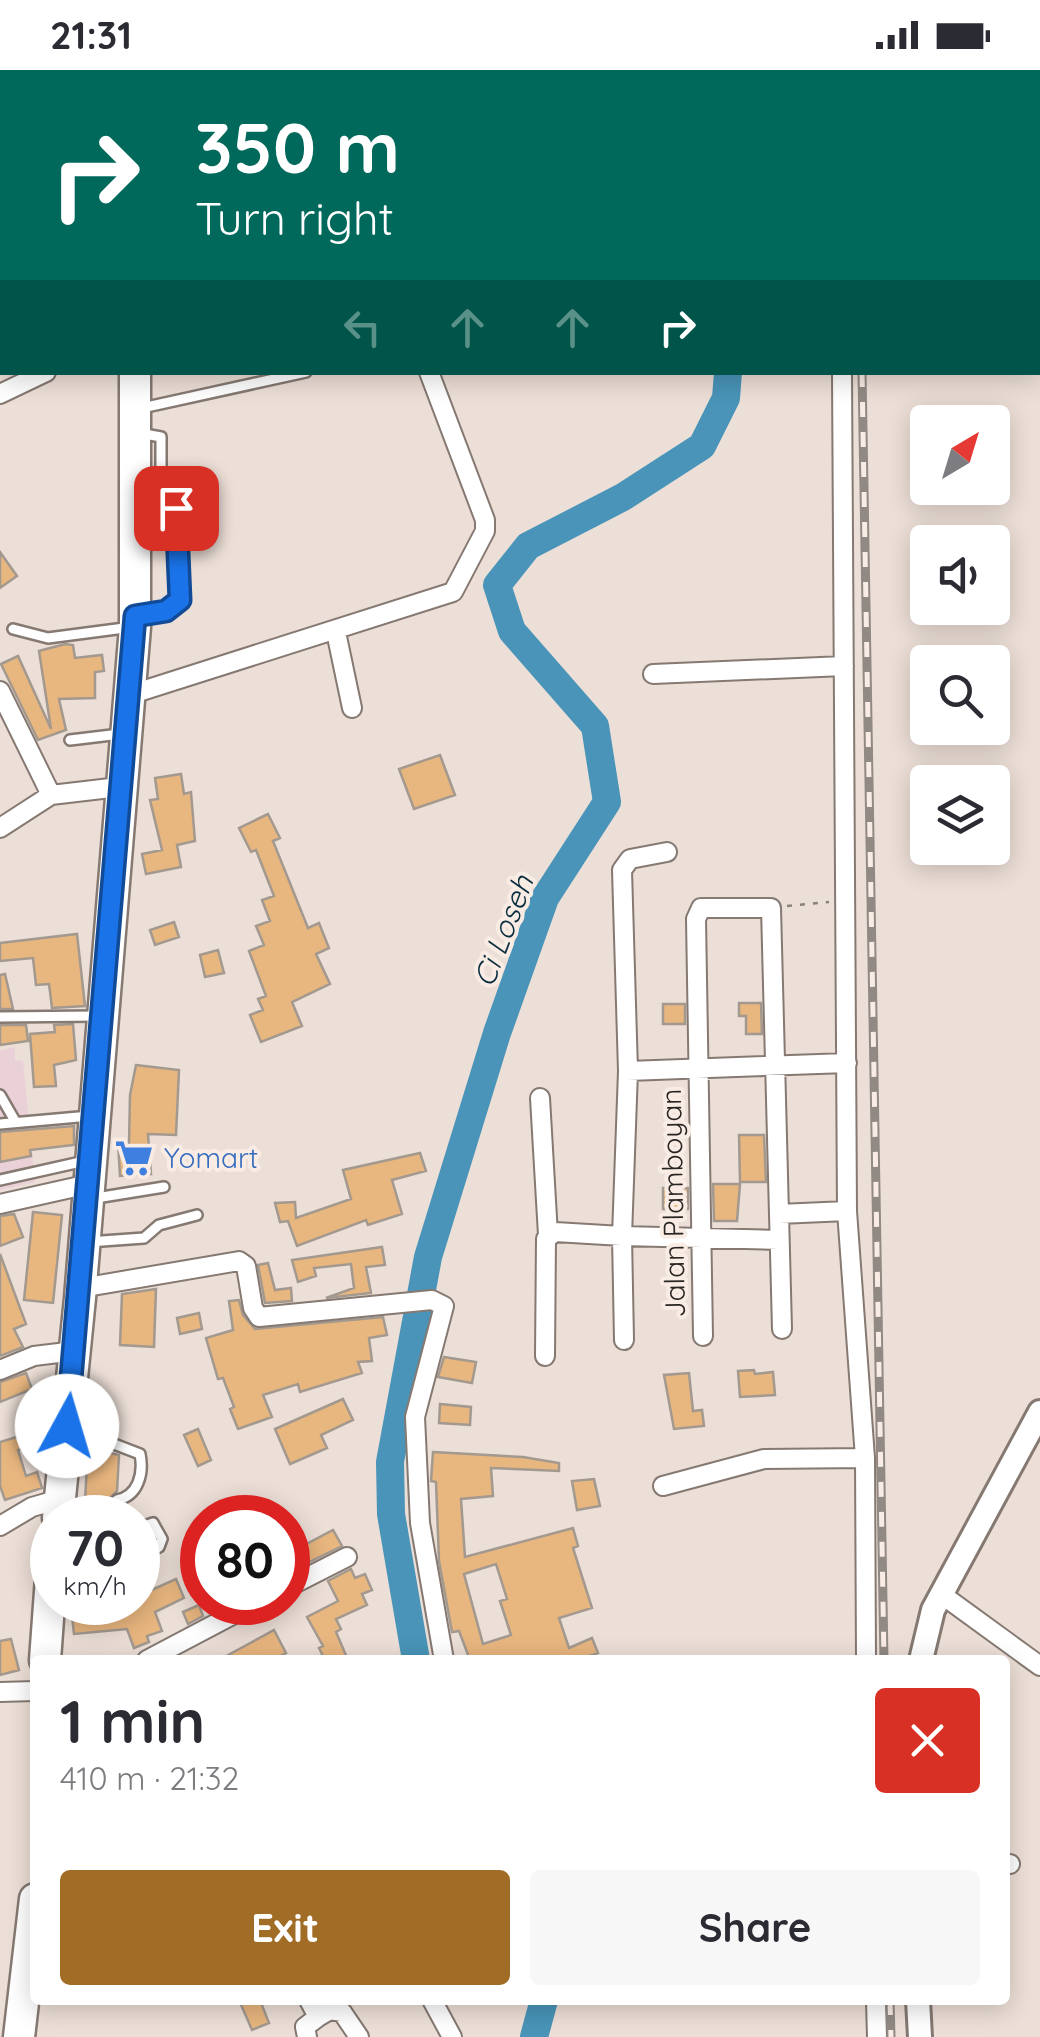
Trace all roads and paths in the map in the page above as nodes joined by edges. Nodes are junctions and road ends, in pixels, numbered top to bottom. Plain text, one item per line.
1 (40, 375) edge
2 (135, 375) edge
3 (296, 375) edge
4 (430, 375) edge
5 (842, 375) edge
6 (0, 394) edge
7 (135, 421) junction
8 (176, 508) dead end
9 (135, 621) junction
10 (13, 629) dead end
11 (336, 632) junction
12 (844, 666) junction
13 (652, 674) dead end
14 (0, 690) edge
15 (126, 696) junction
16 (352, 708) dead end
17 (123, 734) junction
18 (70, 740) dead end
19 (118, 787) junction
20 (51, 794) junction
21 (0, 828) edge
22 (667, 852) dead end
23 (846, 900) junction
24 (771, 908) junction
25 (0, 1016) edge
26 (101, 1016) junction
27 (847, 1063) junction
28 (775, 1067) junction
29 (699, 1068) junction
30 (628, 1071) junction
31 (0, 1095) edge
32 (540, 1098) dead end
33 (92, 1116) junction
34 (15, 1121) junction
35 (0, 1124) edge
36 (0, 1180) edge
37 (89, 1181) junction
38 (164, 1187) dead end
39 (0, 1204) edge
40 (847, 1211) junction
41 (779, 1214) junction
42 (197, 1215) dead end
43 (548, 1235) junction
44 (622, 1236) junction
45 (702, 1239) junction
46 (779, 1240) junction
47 (85, 1242) junction
48 (81, 1288) junction
49 (782, 1329) dead end
50 (702, 1336) dead end
51 (624, 1340) dead end
52 (75, 1352) junction
53 (546, 1356) dead end
54 (0, 1370) edge
55 (1040, 1412) edge
56 (67, 1426) junction
57 (865, 1458) junction
58 (664, 1486) dead end
59 (64, 1495) edge
60 (130, 1495) edge
61 (30, 1508) edge
62 (0, 1526) edge
63 (347, 1557) dead end
64 (310, 1576) edge
65 (941, 1594) junction
66 (48, 1625) edge
67 (214, 1625) edge
68 (45, 1655) edge
69 (157, 1655) edge
70 (443, 1655) edge
71 (866, 1655) edge
72 (923, 1655) edge
73 (1040, 1666) edge
74 (30, 1691) edge
75 (0, 1692) edge
76 (30, 1945) edge
77 (25, 1991) edge
78 (435, 2005) edge
79 (876, 2005) edge
80 (918, 2005) edge
81 (314, 2008) edge
82 (19, 2037) edge
83 (307, 2037) edge
84 (359, 2037) edge
85 (452, 2037) edge
86 (877, 2037) edge
87 (920, 2037) edge

1 - 6 street
2 - 7 highway
3 - 7 lane
4 - 11 street
5 - 12 street
7 - 9 highway
8 - 9 lane
9 - 10 lane
9 - 15 highway
11 - 15 street
11 - 16 street
12 - 13 street
12 - 23 street
14 - 20 street
15 - 17 highway
17 - 18 lane
17 - 19 highway
19 - 20 street
19 - 26 highway
20 - 21 street
22 - 30 street
23 - 24 path
23 - 27 street
24 - 28 street
24 - 29 street, Jalan Plamboyan
25 - 26 lane
26 - 33 highway
27 - 28 street
27 - 40 street
28 - 29 street
28 - 41 street
29 - 30 street
29 - 45 street, Jalan Plamboyan
30 - 44 street
31 - 34 lane
32 - 43 street
33 - 34 lane
33 - 37 highway
34 - 35 lane
36 - 37 lane
37 - 38 lane
37 - 39 street
37 - 47 highway
40 - 41 street
40 - 57 street
41 - 46 street
42 - 47 lane
43 - 44 street
43 - 53 street
44 - 45 street
44 - 51 street
45 - 46 street
45 - 50 street, Jalan Plamboyan
46 - 49 street
47 - 48 highway
48 - 52 highway
48 - 70 street
52 - 54 street
52 - 56 highway
55 - 65 street
56 - 59 highway
56 - 60 lane
57 - 58 street
57 - 71 street
61 - 62 street
63 - 64 street
65 - 72 street
65 - 73 street
66 - 68 highway
67 - 69 street
74 - 75 street
76 - 77 highway
77 - 82 highway
78 - 85 street
79 - 86 street
80 - 87 street
81 - 83 street
81 - 84 street

